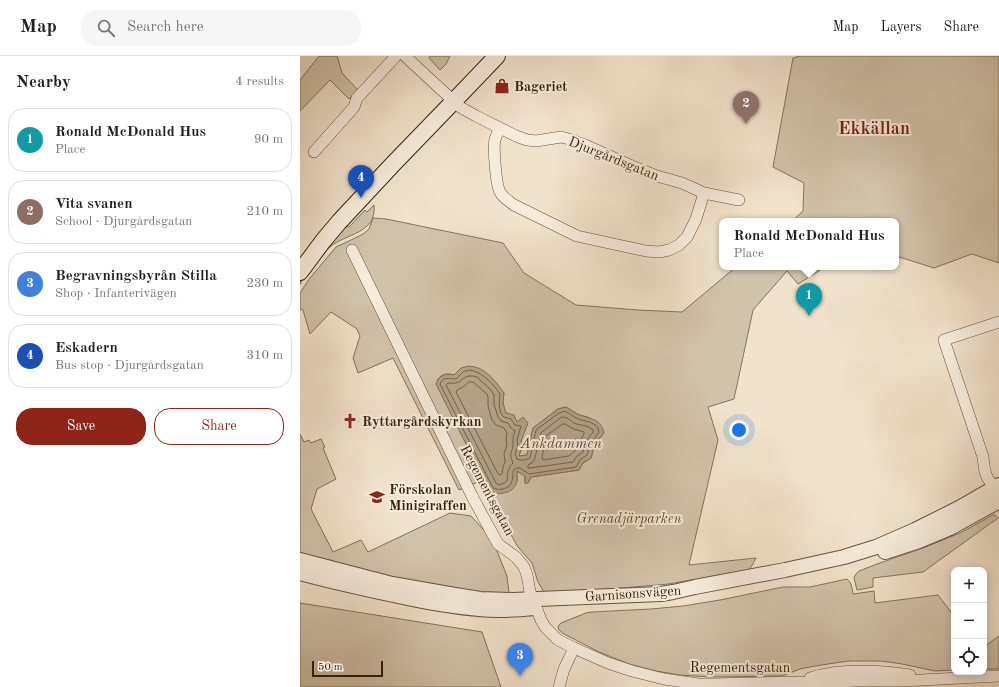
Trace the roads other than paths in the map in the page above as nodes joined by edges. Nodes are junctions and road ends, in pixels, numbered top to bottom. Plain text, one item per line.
1 (396, 56) edge
2 (406, 56) edge
3 (486, 56) edge
4 (497, 56) edge
5 (451, 98) junction
6 (500, 128) junction
7 (314, 152) dead end
8 (704, 193) junction
9 (739, 200) dead end
10 (352, 250) dead end
11 (300, 255) edge
12 (300, 272) edge
13 (999, 322) edge
14 (998, 492) edge
15 (300, 560) edge
16 (300, 574) edge
17 (534, 604) junction
18 (574, 648) junction
19 (999, 676) edge
20 (857, 680) edge
21 (559, 687) edge

1 - 7 street
2 - 5 street, Djurgårdsgatan
3 - 5 main road
4 - 5 main road
5 - 6 street, Djurgårdsgatan
5 - 11 main road
5 - 12 main road
6 - 8 street, Djurgårdsgatan
6 - 8 street
8 - 9 street, Djurgårdsgatan
10 - 17 street, Regementsgatan
13 - 14 street
14 - 17 street, Garnisonsvägen
15 - 17 street, Garnisonsvägen
16 - 17 street, Garnisonsvägen
17 - 18 street, Regementsgatan
18 - 20 street, Regementsgatan
18 - 21 street
19 - 20 street, Regementsgatan

